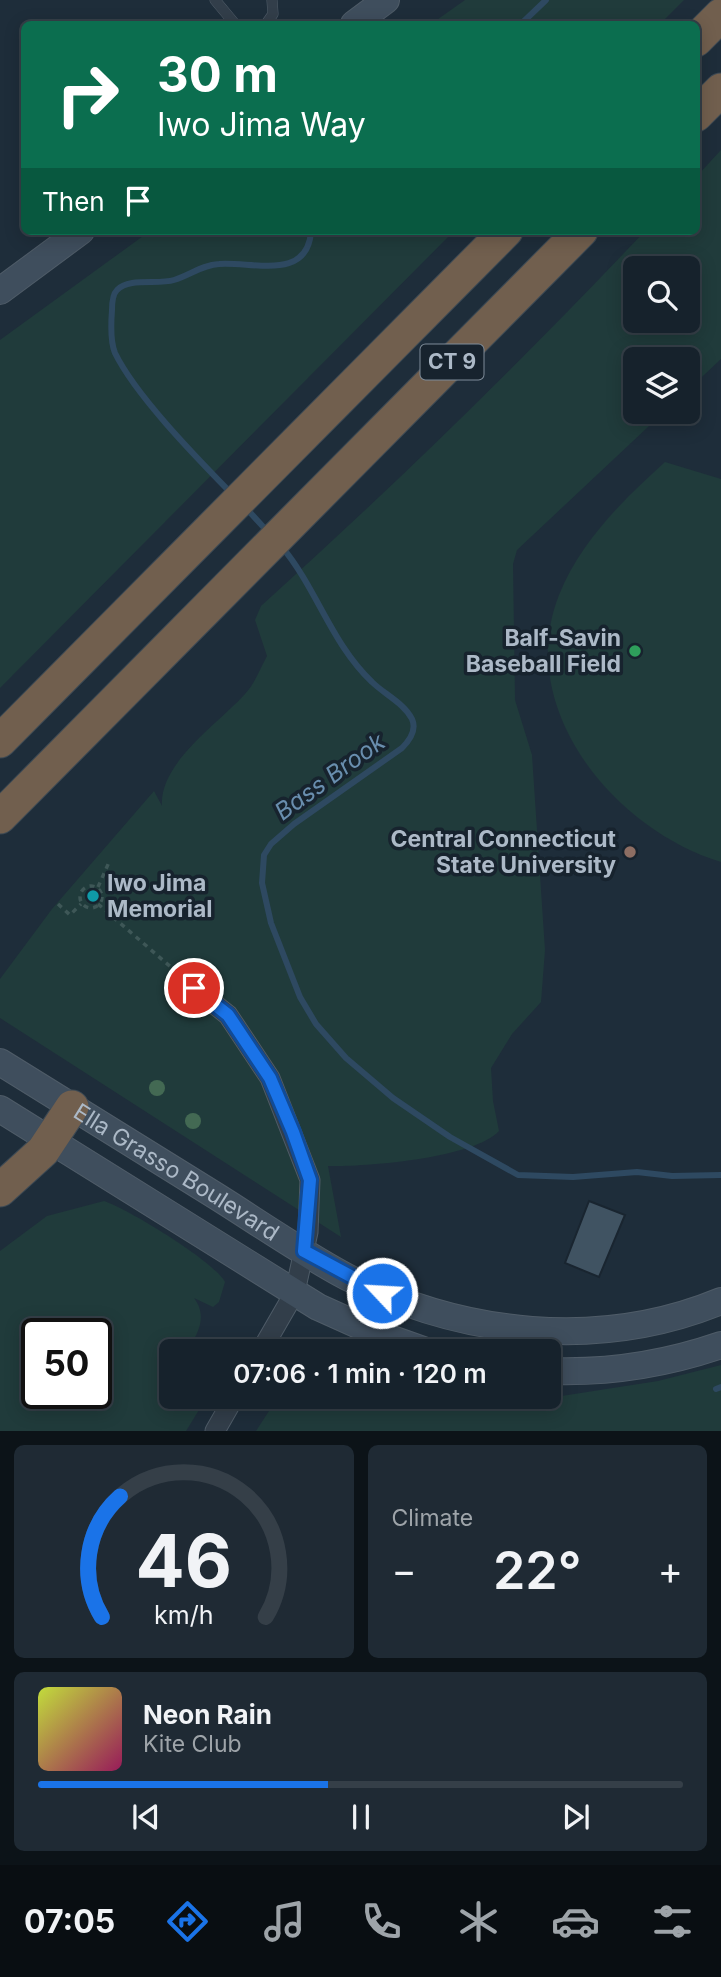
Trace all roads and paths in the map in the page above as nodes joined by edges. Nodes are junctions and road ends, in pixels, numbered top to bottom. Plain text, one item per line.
1 (215, 0) edge
2 (272, 0) edge
3 (386, 0) edge
4 (721, 15) edge
5 (232, 21) edge
6 (268, 21) edge
7 (358, 21) edge
8 (700, 36) edge
9 (721, 90) edge
10 (700, 111) edge
11 (76, 235) edge
12 (502, 235) edge
13 (577, 235) edge
14 (0, 291) edge
15 (0, 741) edge
16 (0, 817) edge
17 (110, 860) dead end
18 (97, 887) junction
19 (58, 904) dead end
20 (81, 904) junction
21 (98, 904) junction
22 (194, 988) joint
23 (0, 1062) edge
24 (72, 1107) junction
25 (0, 1109) edge
26 (50, 1141) junction
27 (0, 1190) edge
28 (304, 1251) junction
29 (295, 1292) junction
30 (721, 1301) edge
31 (268, 1339) edge
32 (395, 1339) edge
33 (721, 1345) edge
34 (561, 1371) edge
35 (228, 1409) edge
36 (215, 1431) edge

1 - 5 lane
2 - 6 lane
3 - 7 main road
4 - 8 highway
9 - 10 highway
11 - 14 main road
12 - 15 highway, CT 9
13 - 16 highway, CT 9
17 - 18 path
18 - 20 path
18 - 21 path
19 - 20 path
20 - 21 path
21 - 22 path
22 - 28 street
23 - 24 main road, Ella Grasso Boulevard
24 - 26 highway
24 - 28 main road, Ella Grasso Boulevard
25 - 26 main road, Ella Grasso Boulevard
26 - 27 highway
26 - 29 main road, Ella Grasso Boulevard
28 - 29 street
28 - 30 main road, Ella Grasso Boulevard
29 - 31 street
29 - 32 main road, Ella Grasso Boulevard
33 - 34 main road
35 - 36 street

